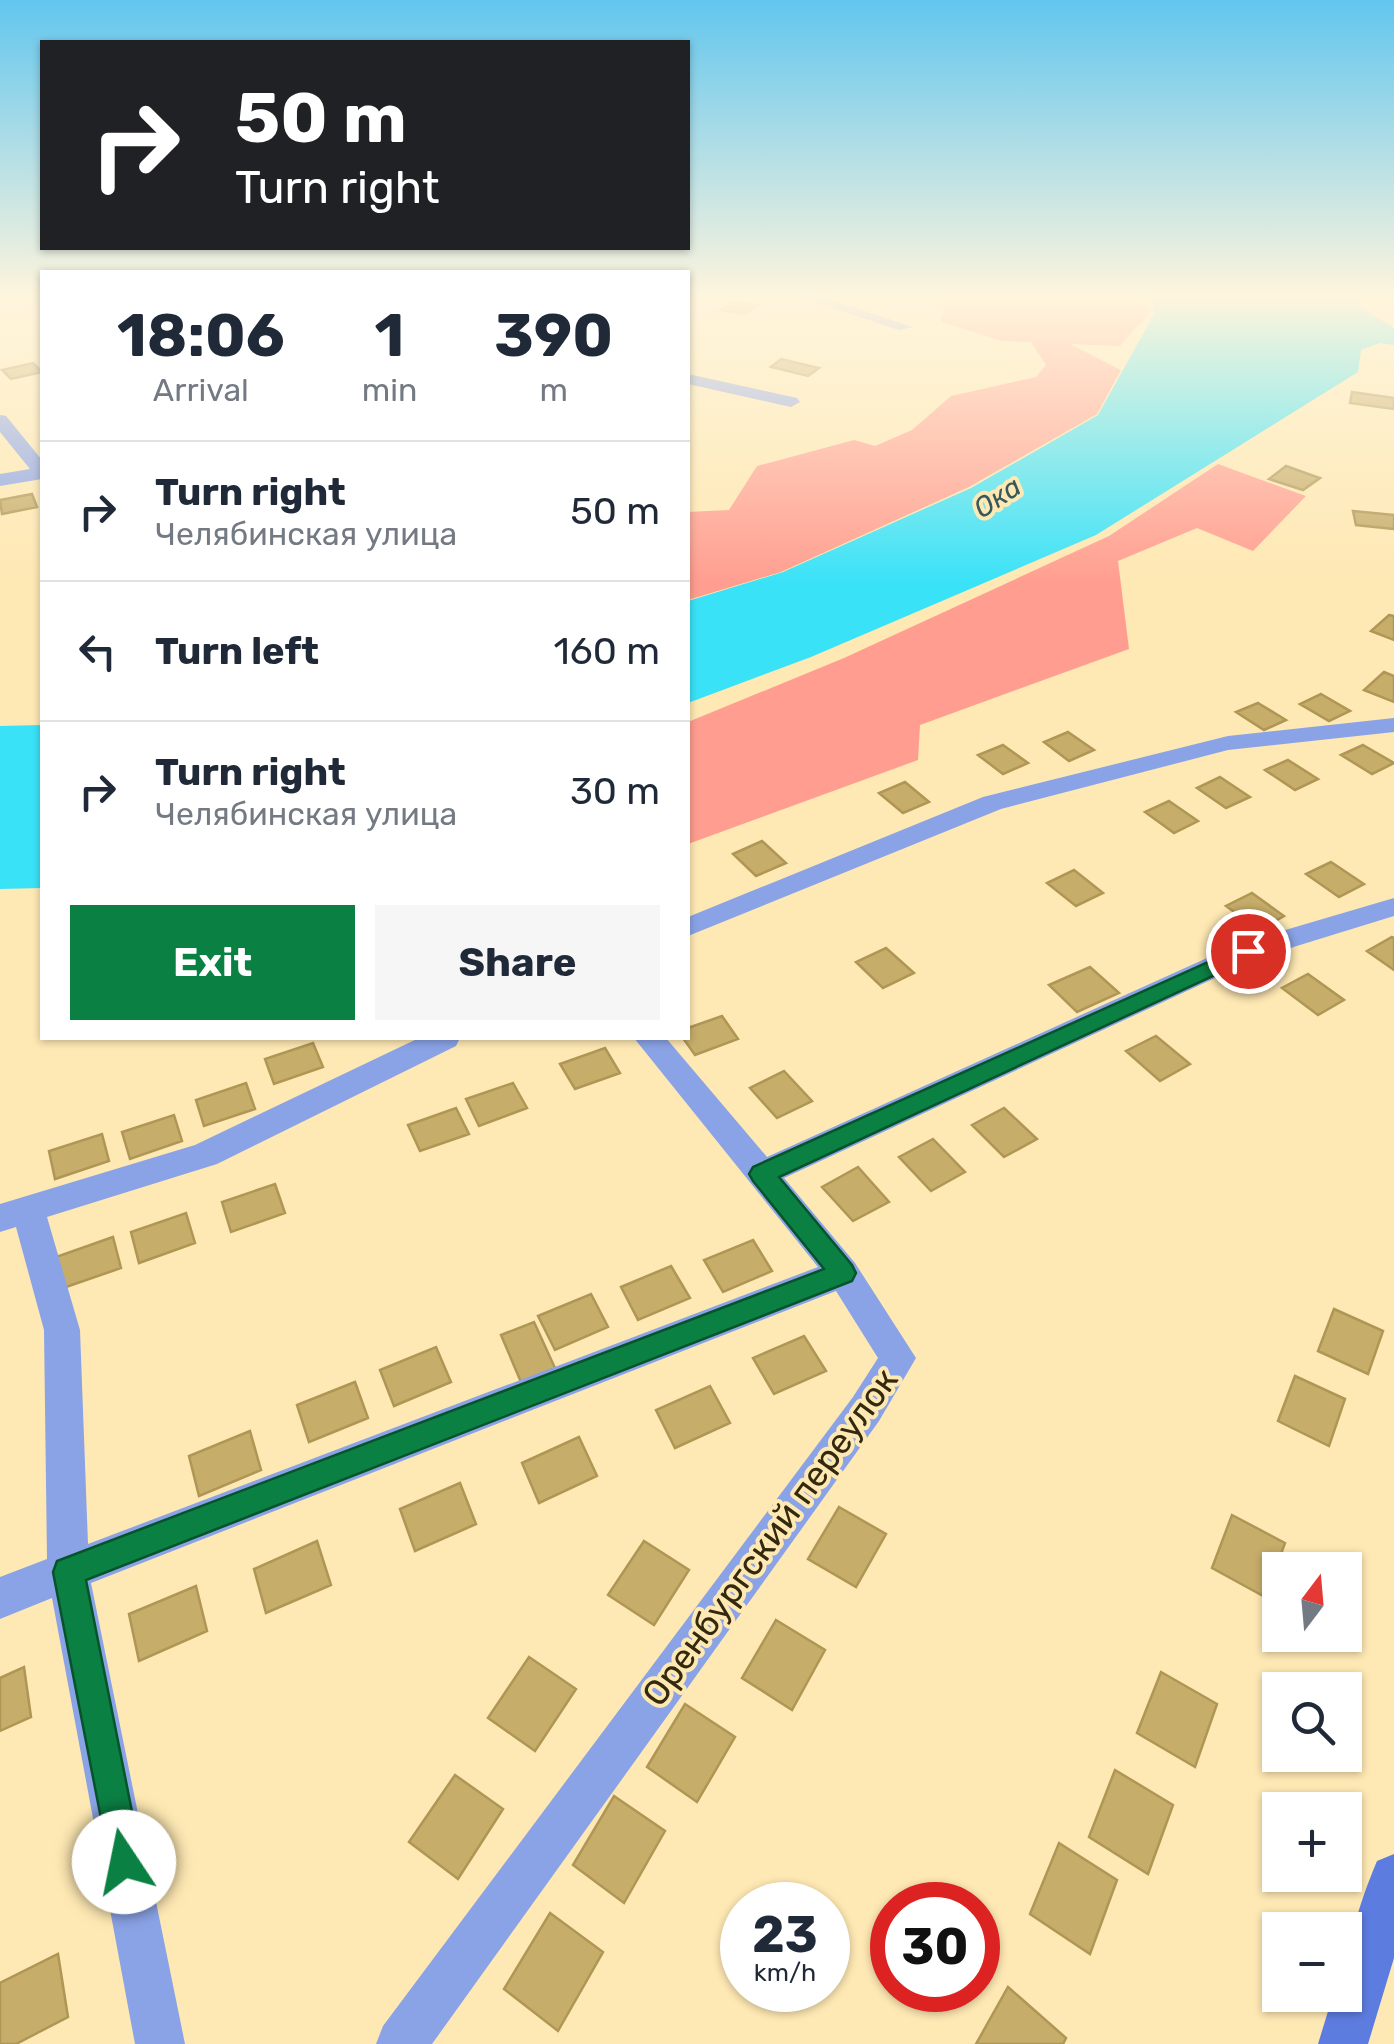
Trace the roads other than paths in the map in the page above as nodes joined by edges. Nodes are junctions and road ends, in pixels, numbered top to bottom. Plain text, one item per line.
1 (743, 391) edge
2 (791, 402) dead end
3 (0, 420) edge
4 (40, 470) edge
5 (40, 472) edge
6 (0, 480) edge
7 (1394, 725) edge
8 (1394, 908) edge
9 (690, 926) edge
10 (442, 1040) edge
11 (651, 1040) edge
12 (762, 1174) junction
13 (14, 1214) edge
14 (843, 1273) junction
15 (68, 1572) junction
16 (0, 1598) edge
17 (1394, 1878) edge
18 (160, 2044) edge
19 (401, 2044) edge
20 (1344, 2044) edge

1 - 2 street
3 - 4 street
5 - 6 street
7 - 9 street
8 - 12 street
10 - 13 street
11 - 12 street, Оренбургский переулок
12 - 14 street, Оренбургский переулок
13 - 15 street
14 - 15 street
14 - 19 street, Оренбургский переулок
15 - 16 street
15 - 18 street
17 - 20 street

